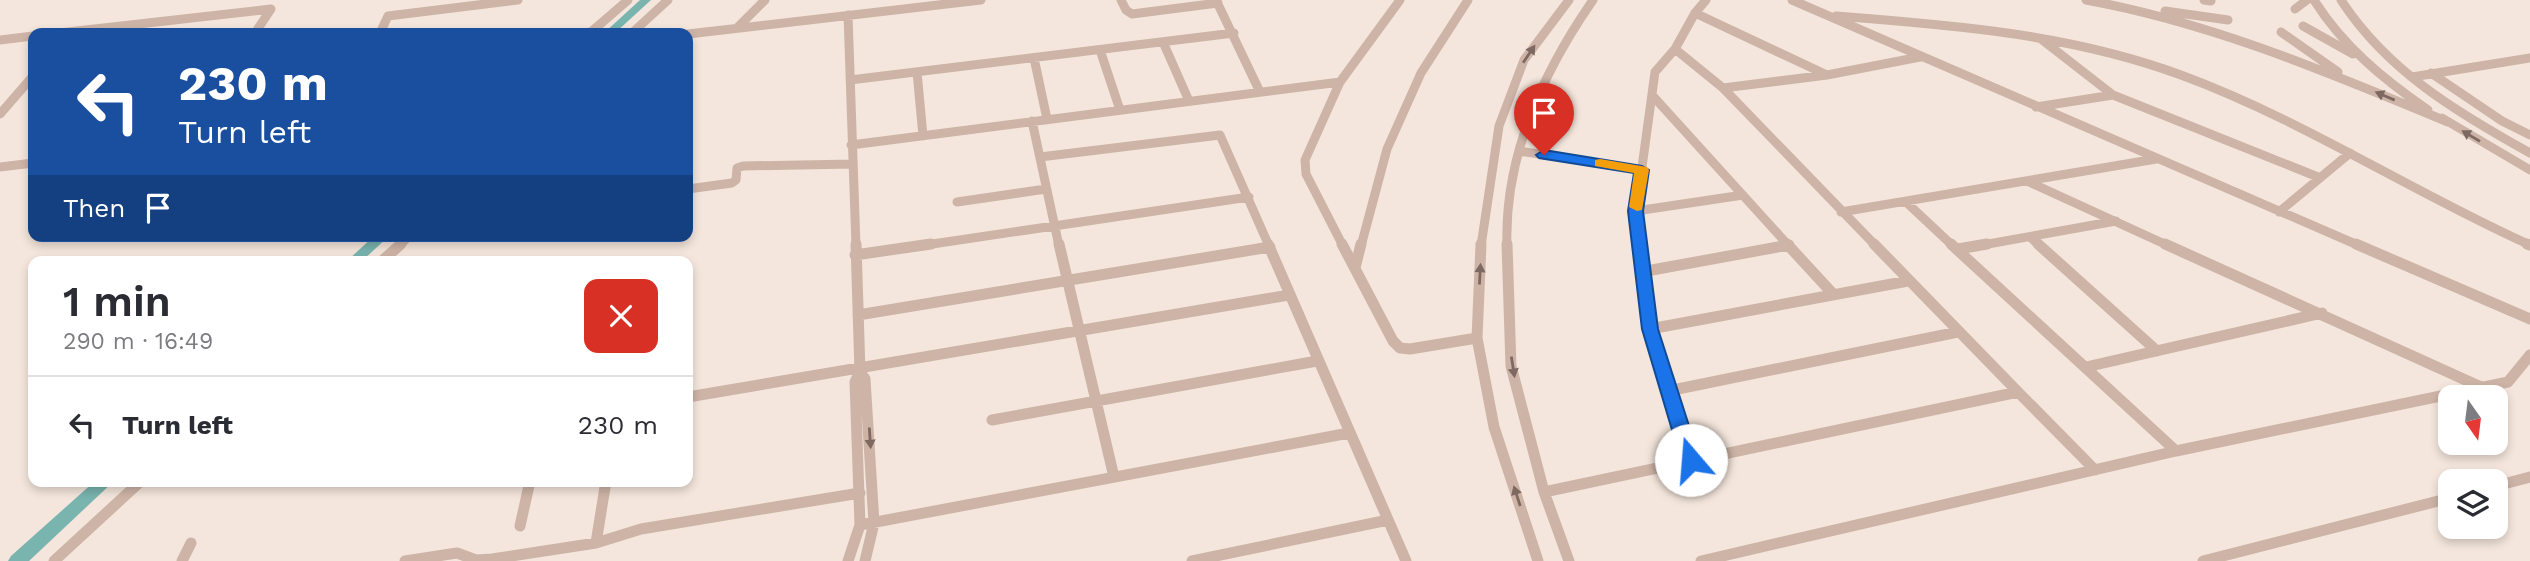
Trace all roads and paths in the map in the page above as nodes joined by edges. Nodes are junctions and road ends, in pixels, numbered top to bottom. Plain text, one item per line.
1 (518, 0) edge
2 (628, 0) edge
3 (668, 0) edge
4 (765, 0) edge
5 (980, 0) edge
6 (1121, 0) edge
7 (1400, 0) edge
8 (1468, 0) edge
9 (1569, 0) edge
10 (1593, 0) edge
11 (1706, 0) edge
12 (1792, 0) edge
13 (2086, 0) edge
14 (2307, 0) edge
15 (2314, 0) edge
16 (2342, 0) edge
17 (1217, 1) edge
18 (2110, 4) junction
19 (2295, 9) dead end
20 (1695, 13) junction
21 (848, 15) junction
22 (1826, 15) junction
23 (2228, 20) dead end
24 (2303, 26) dead end
25 (113, 28) edge
26 (258, 28) edge
27 (382, 28) edge
28 (597, 28) edge
29 (637, 28) edge
30 (737, 28) junction
31 (2281, 32) dead end
32 (693, 33) edge
33 (1234, 33) junction
34 (28, 37) edge
35 (2041, 38) junction
36 (0, 40) edge
37 (1163, 42) junction
38 (1675, 49) junction
39 (1100, 50) junction
40 (1920, 57) junction
41 (1034, 58) junction
42 (2530, 58) edge
43 (2365, 61) junction
44 (916, 72) junction
45 (2431, 73) junction
46 (1827, 75) junction
47 (2412, 77) junction
48 (850, 80) junction
49 (28, 82) edge
50 (1340, 82) junction
51 (2351, 82) junction
52 (1723, 88) junction
53 (1260, 92) junction
54 (1652, 95) junction
55 (2113, 95) junction
56 (1189, 101) junction
57 (2035, 107) junction
58 (1120, 110) junction
59 (0, 114) edge
60 (1048, 119) junction
61 (1032, 121) junction
62 (2448, 122) junction
63 (2530, 135) edge
64 (923, 136) junction
65 (852, 145) junction
66 (1519, 151) junction
67 (2350, 153) junction
68 (2530, 153) edge
69 (1040, 158) junction
70 (2156, 159) junction
71 (28, 160) edge
72 (0, 161) edge
73 (28, 161) edge
74 (852, 164) junction
75 (0, 167) edge
76 (1642, 170) junction
77 (2530, 170) edge
78 (2318, 177) junction
79 (2029, 182) junction
80 (693, 188) edge
81 (1046, 189) junction
82 (1743, 195) junction
83 (1249, 197) junction
84 (957, 202) dead end
85 (1906, 202) junction
86 (1636, 211) junction
87 (1842, 212) junction
88 (2279, 212) junction
89 (2116, 221) junction
90 (1054, 225) junction
91 (2030, 237) junction
92 (403, 242) edge
93 (1789, 245) junction
94 (2530, 245) edge
95 (1270, 247) junction
96 (1958, 249) junction
97 (855, 255) junction
98 (387, 256) edge
99 (1354, 268) junction
100 (1641, 272) junction
101 (1066, 279) junction
102 (1908, 281) junction
103 (1289, 295) junction
104 (1834, 295) junction
105 (2322, 313) junction
106 (858, 315) junction
107 (2530, 319) edge
108 (1650, 329) junction
109 (1078, 330) junction
110 (1958, 332) junction
111 (1477, 338) junction
112 (2157, 351) junction
113 (2530, 355) edge
114 (1317, 361) junction
115 (2086, 367) junction
116 (860, 370) junction
117 (2477, 385) edge
118 (2492, 385) edge
119 (1668, 391) junction
120 (2018, 392) junction
121 (693, 396) edge
122 (2438, 396) edge
123 (1096, 402) junction
124 (992, 420) dead end
125 (1349, 433) junction
126 (2176, 451) junction
127 (1691, 460) junction
128 (2095, 470) junction
129 (1114, 477) junction
130 (2530, 477) edge
131 (2508, 483) edge
132 (134, 487) edge
133 (529, 487) edge
134 (605, 487) edge
135 (1544, 492) junction
136 (860, 493) junction
137 (2438, 501) edge
138 (1388, 520) junction
139 (867, 524) junction
140 (520, 526) dead end
141 (596, 542) junction
142 (191, 543) dead end
143 (455, 557) edge
144 (54, 561) edge
145 (182, 561) edge
146 (405, 561) edge
147 (848, 561) edge
148 (865, 561) edge
149 (1192, 561) edge
150 (1406, 561) edge
151 (1538, 561) edge
152 (1569, 561) edge
153 (1701, 561) edge
154 (2203, 561) edge

1 - 27 street
2 - 28 street
3 - 29 street
4 - 30 street
5 - 21 street
6 - 17 street
7 - 50 street
8 - 99 street
111 -> 9 street
10 - 66 street
11 - 20 street
12 - 22 street
13 - 18 street
14 - 19 street
15 - 43 street
16 - 47 street
17 - 33 street
18 - 23 street
18 - 51 street
20 - 38 street
20 - 46 street
21 - 30 street
21 - 48 street
22 - 35 street
22 - 40 street
24 - 43 street
25 - 26 street
30 - 32 street
31 - 51 street
33 - 37 street
33 - 53 street
34 - 36 street
35 - 55 street
35 - 67 street
37 - 39 street
37 - 56 street
38 - 52 street
38 - 54 street
39 - 41 street
39 - 58 street
40 - 46 street
40 - 57 street
41 - 44 street
41 - 60 street
42 - 45 street
43 - 62 street
44 - 48 street
44 - 64 street
45 - 47 street
45 - 63 street
46 - 52 street
47 - 68 street
48 - 65 street
49 - 59 street
50 - 53 street
50 - 99 street
62 -> 51 street
52 - 87 street
53 - 56 street
54 - 76 street
54 - 82 street
55 - 57 street
55 - 78 street
56 - 58 street
57 - 70 street
58 - 60 street
60 - 61 street
61 - 64 street
61 - 69 street
77 -> 62 street
64 - 65 street
65 - 74 street
66 - 76 street
66 -> 135 street
67 - 78 street
67 - 94 street
69 - 81 street
69 - 83 street
70 - 79 street
70 - 88 street
71 - 72 street
73 - 75 street
74 - 80 street
74 - 97 street
76 - 86 street
78 - 88 street
79 - 85 street
79 - 89 street
81 - 84 street
81 - 90 street
82 - 86 street
82 - 93 street
83 - 90 street
83 - 95 street
85 - 87 street
85 - 96 street
86 - 100 street
87 - 102 street
88 - 107 street
89 - 91 street
89 - 105 street
90 - 97 street
90 - 101 street
91 - 96 street
91 - 112 street
92 - 98 street
93 - 100 street
93 - 104 street
95 - 101 street
95 - 103 street
96 - 115 street
97 - 106 street
99 - 111 street
100 - 108 street
101 - 106 street
101 - 109 street
102 - 104 street
102 - 110 street
103 - 109 street
103 - 114 street
104 - 108 street
105 - 112 street
105 - 117 street
106 - 116 street
108 - 119 street
109 - 116 street
109 - 123 street
110 - 119 street
110 - 120 street
151 -> 111 street
112 - 115 street
113 - 118 street
114 - 123 street
114 - 125 street
115 - 126 street
116 - 121 street
116 - 136 street
116 -> 139 street
119 - 127 street
120 - 127 street
120 - 128 street
122 - 126 street
123 - 124 street
123 - 129 street
125 - 129 street
125 - 138 street
126 - 128 street
127 - 135 street
128 - 153 street
129 - 139 street
130 - 131 street
132 - 144 street
133 - 140 street
134 - 141 street
135 - 152 street
136 - 139 street
136 - 141 street
137 - 154 street
138 - 149 street
138 - 150 street
139 - 147 street
139 - 148 street
141 - 143 street
142 - 145 street
143 - 146 street

